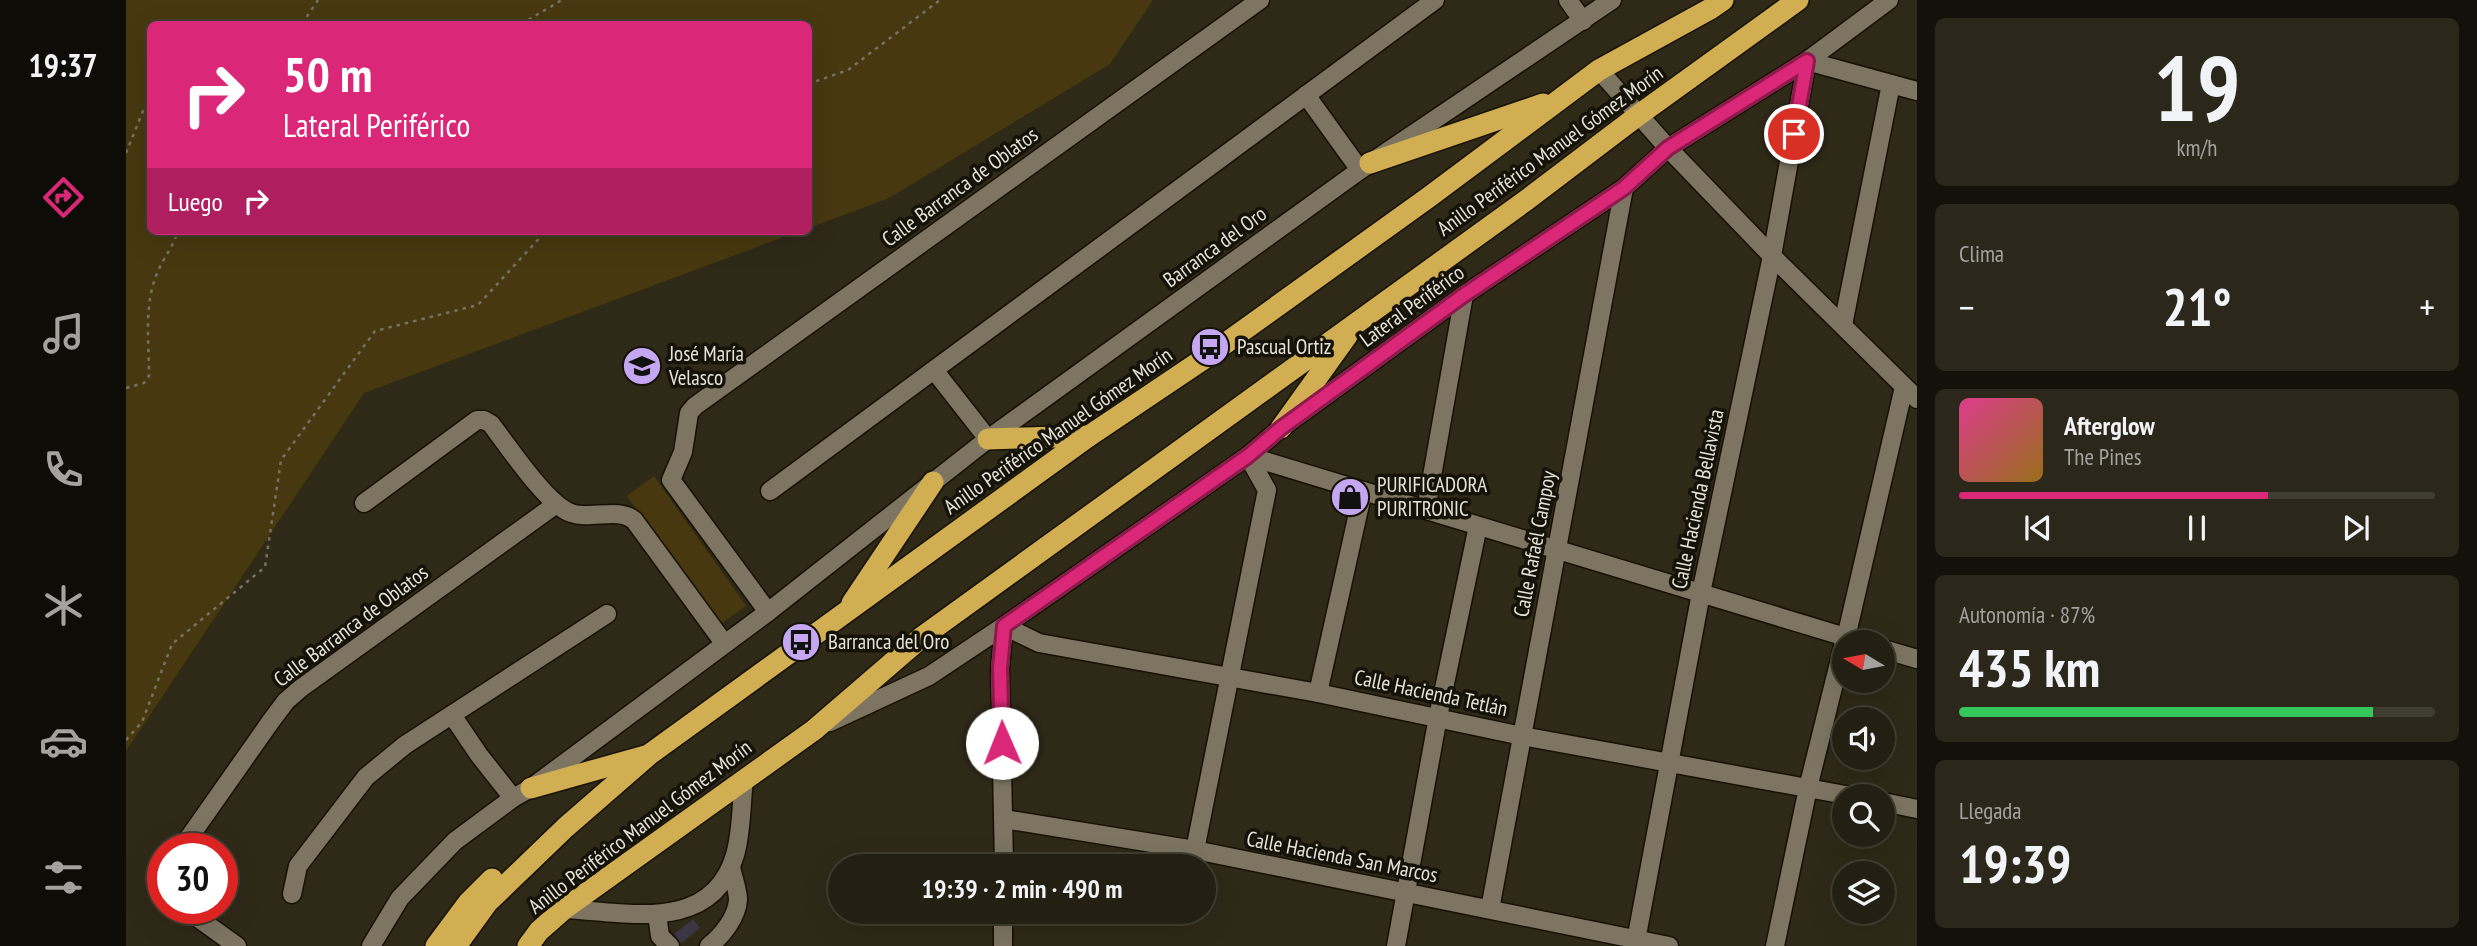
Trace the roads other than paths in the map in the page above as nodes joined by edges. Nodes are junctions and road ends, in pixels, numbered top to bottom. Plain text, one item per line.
1 (1260, 0) edge
2 (1435, 0) edge
3 (1568, 0) edge
4 (1612, 0) edge
5 (1723, 0) edge
6 (1798, 0) edge
7 (1889, 0) edge
8 (1583, 21) junction
9 (1807, 61) junction
10 (1599, 69) junction
11 (1891, 84) junction
12 (1917, 91) edge
13 (1306, 95) junction
14 (1562, 98) junction
15 (1640, 114) junction
16 (1668, 148) junction
17 (1365, 167) junction
18 (1624, 188) junction
19 (1772, 256) junction
20 (1464, 295) junction
21 (1359, 320) junction
22 (1843, 325) junction
23 (934, 370) junction
24 (1910, 393) edge
25 (1281, 428) junction
26 (1089, 436) junction
27 (988, 439) junction
28 (1248, 456) junction
29 (933, 482) junction
30 (770, 491) dead end
31 (1363, 491) junction
32 (364, 503) dead end
33 (555, 505) junction
34 (1426, 510) junction
35 (1478, 526) junction
36 (1557, 550) junction
37 (1700, 593) junction
38 (768, 612) junction
39 (607, 614) dead end
40 (844, 614) junction
41 (1004, 626) junction
42 (1852, 630) edge
43 (1832, 636) edge
44 (724, 643) junction
45 (1895, 653) edge
46 (1917, 659) edge
47 (1229, 678) junction
48 (1318, 693) junction
49 (1834, 693) edge
50 (452, 715) junction
51 (1438, 717) junction
52 (814, 730) junction
53 (1522, 736) junction
54 (650, 754) junction
55 (1669, 762) junction
56 (744, 780) junction
57 (1808, 788) junction
58 (1832, 792) edge
59 (522, 793) junction
60 (1895, 804) edge
61 (1917, 809) edge
62 (1004, 819) junction
63 (192, 833) edge
64 (1195, 850) junction
65 (1004, 854) edge
66 (731, 867) junction
67 (1406, 893) junction
68 (292, 894) dead end
69 (564, 909) junction
70 (1490, 909) junction
71 (657, 914) junction
72 (206, 924) edge
73 (1003, 924) edge
74 (1636, 943) edge
75 (237, 946) edge
76 (371, 946) edge
77 (436, 946) edge
78 (456, 946) edge
79 (528, 946) edge
80 (670, 946) edge
81 (709, 946) edge
82 (1003, 946) edge
83 (1396, 946) edge
84 (1669, 946) edge
85 (1775, 946) edge

1 - 38 street, Calle Barranca de Oblatos
2 - 13 street
3 - 8 street
4 - 8 street, Barranca del Oro
5 - 10 highway, Anillo Periférico Manuel Gómez Morín
6 - 15 highway, Anillo Periférico Manuel Gómez Morín
7 - 9 street, Lateral Periférico
8 - 17 street, Barranca del Oro
9 - 11 street
9 - 16 street, Lateral Periférico
9 - 19 street, Calle Hacienda Bellavista
10 - 14 highway, Anillo Periférico Manuel Gómez Morín
10 - 15 street
11 - 12 street
11 - 22 street
13 - 17 street
13 - 23 street
14 - 17 highway
14 - 26 highway, Anillo Periférico Manuel Gómez Morín
15 - 16 street
15 - 21 highway, Anillo Periférico Manuel Gómez Morín
16 - 18 street, Lateral Periférico
16 - 19 street
17 - 27 street, Barranca del Oro
18 - 20 street, Lateral Periférico
18 - 36 street, Calle Rafaél Campoy
19 - 22 street
19 - 37 street, Calle Hacienda Bellavista
20 - 25 street, Lateral Periférico
20 - 34 street
21 - 25 highway
21 - 52 highway, Anillo Periférico Manuel Gómez Morín
22 - 24 street
23 - 27 street
23 - 30 street
24 - 42 street
25 - 28 street, Lateral Periférico
26 - 27 highway
26 - 40 highway, Anillo Periférico Manuel Gómez Morín
27 - 29 street, Barranca del Oro
28 - 31 street
28 - 41 street, Lateral Periférico
28 - 47 street
29 - 38 street, Barranca del Oro
29 - 40 highway
31 - 34 street
31 - 48 street
32 - 33 street
33 - 44 street
33 - 63 street, Calle Barranca de Oblatos
34 - 35 street
35 - 36 street
35 - 51 street
36 - 37 street
36 - 53 street, Calle Rafaél Campoy
37 - 43 street
37 - 55 street, Calle Hacienda Bellavista
38 - 44 street, Barranca del Oro
39 - 50 street
40 - 54 highway, Anillo Periférico Manuel Gómez Morín
41 - 47 street, Calle Hacienda Tetlán
41 - 52 street, Lateral Periférico
41 - 62 street
44 - 59 street, Barranca del Oro
45 - 46 street
47 - 48 street, Calle Hacienda Tetlán
47 - 64 street
48 - 51 street, Calle Hacienda Tetlán
49 - 57 street
50 - 59 street
50 - 68 street
51 - 53 street, Calle Hacienda Tetlán
51 - 67 street
52 - 56 highway, Anillo Periférico Manuel Gómez Morín
53 - 55 street, Calle Hacienda Tetlán
53 - 70 street, Calle Rafaél Campoy
54 - 59 highway
54 - 77 highway
54 - 78 highway, Anillo Periférico Manuel Gómez Morín
55 - 57 street, Calle Hacienda Tetlán
55 - 74 street, Calle Hacienda Bellavista
56 - 66 street
56 - 69 highway, Anillo Periférico Manuel Gómez Morín
57 - 58 street, Calle Hacienda Tetlán
57 - 85 street
59 - 76 street
60 - 61 street
62 - 64 street, Calle Hacienda San Marcos
62 - 65 street
64 - 67 street, Calle Hacienda San Marcos
66 - 71 street
66 - 81 street
67 - 70 street, Calle Hacienda San Marcos
67 - 83 street
69 - 71 street
69 - 79 highway, Anillo Periférico Manuel Gómez Morín
70 - 74 street, Calle Hacienda San Marcos
71 - 80 street
72 - 75 street
73 - 82 street
74 - 84 street, Calle Hacienda San Marcos

